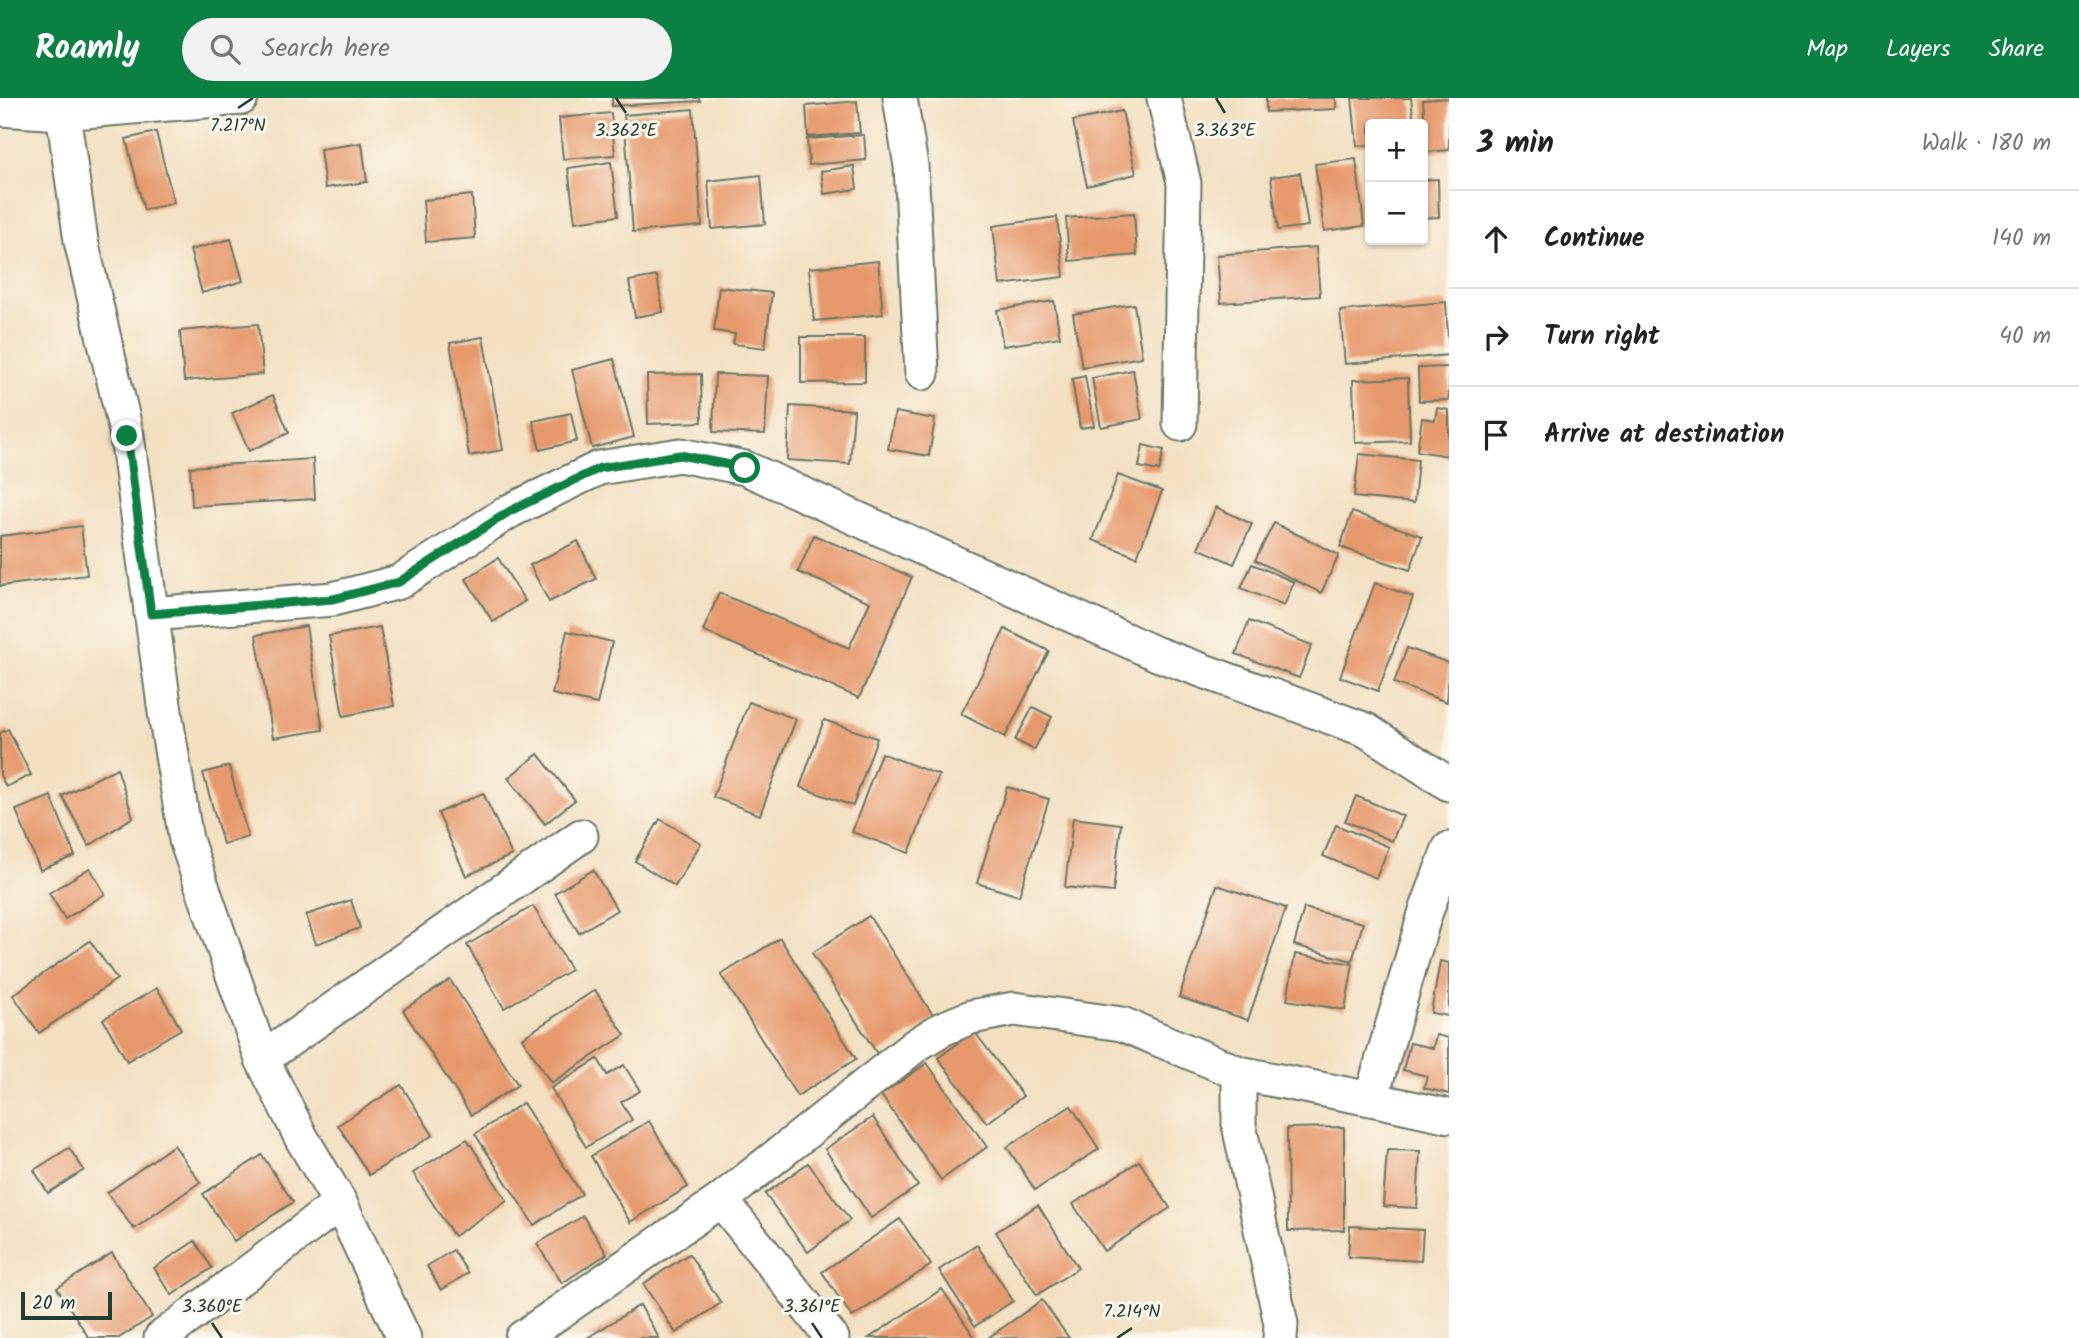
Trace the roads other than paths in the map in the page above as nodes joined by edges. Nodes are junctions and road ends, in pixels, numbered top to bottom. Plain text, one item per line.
1 (240, 98) edge
2 (900, 98) edge
3 (1164, 98) edge
4 (61, 105) edge
5 (0, 109) edge
6 (922, 373) dead end
7 (1180, 424) dead end
8 (151, 614) junction
9 (1449, 784) edge
10 (582, 836) dead end
11 (1449, 849) edge
12 (1437, 916) edge
13 (262, 1059) junction
14 (1239, 1073) junction
15 (1371, 1099) junction
16 (1449, 1116) edge
17 (721, 1200) junction
18 (340, 1203) junction
19 (161, 1338) edge
20 (404, 1338) edge
21 (522, 1338) edge
22 (831, 1338) edge
23 (1280, 1338) edge

1 - 4 street
2 - 6 street
3 - 7 street
4 - 5 street
4 - 8 street
8 - 9 street
8 - 13 street
10 - 13 street
11 - 12 street
12 - 15 street
13 - 18 street
14 - 15 street
14 - 17 street
14 - 23 street
15 - 16 street
17 - 21 street
17 - 22 street
18 - 19 street
18 - 20 street

